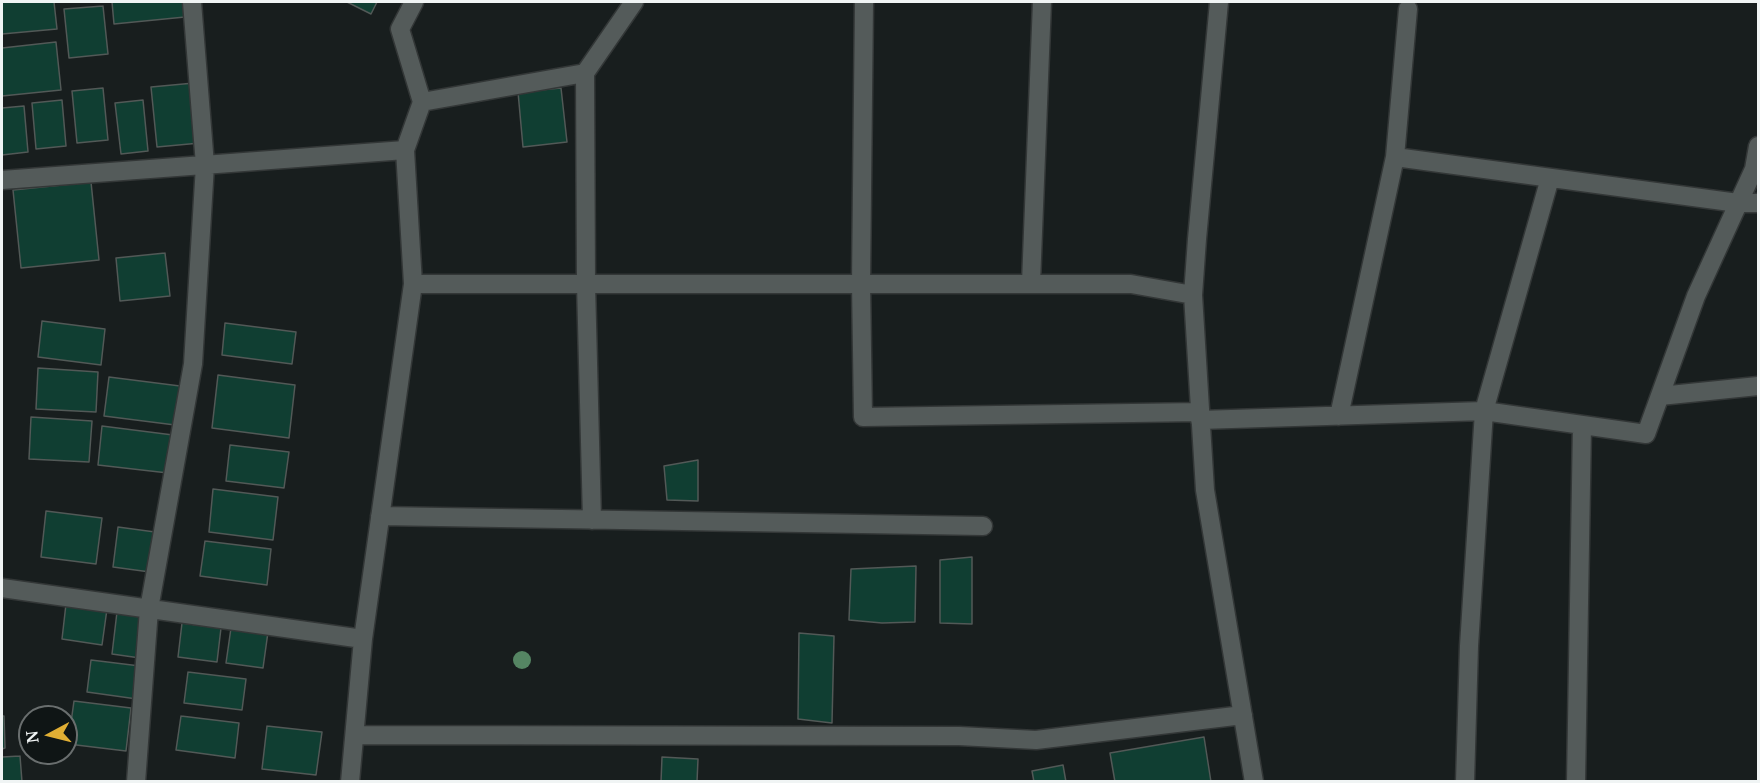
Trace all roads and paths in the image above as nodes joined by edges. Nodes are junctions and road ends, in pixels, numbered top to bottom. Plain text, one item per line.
1 (192, 2) edge
2 (414, 2) edge
3 (634, 2) edge
4 (864, 2) edge
5 (1042, 2) edge
6 (1219, 2) edge
7 (1408, 9) dead end
8 (585, 73) junction
9 (422, 102) junction
10 (1758, 146) edge
11 (405, 150) junction
12 (1395, 157) junction
13 (205, 165) junction
14 (1550, 178) junction
15 (2, 180) edge
16 (1738, 203) junction
17 (1758, 203) edge
18 (1031, 283) junction
19 (413, 284) junction
20 (586, 284) junction
21 (861, 284) junction
22 (1193, 295) junction
23 (1758, 386) edge
24 (1660, 396) junction
25 (1484, 411) junction
26 (1200, 416) junction
27 (1339, 416) junction
28 (1582, 425) junction
29 (380, 516) junction
30 (592, 520) junction
31 (983, 526) dead end
32 (2, 588) edge
33 (149, 609) junction
34 (363, 639) junction
35 (1243, 715) junction
36 (355, 735) junction
37 (136, 782) edge
38 (350, 782) edge
39 (1254, 782) edge
40 (1466, 782) edge
41 (1576, 782) edge

1 - 13 street
2 - 9 street
3 - 8 street
4 - 21 street
5 - 18 street
6 - 22 street
7 - 12 street
8 - 9 street
8 - 20 street
9 - 11 street
10 - 16 street
11 - 13 street
11 - 19 street
12 - 14 street
12 - 27 street
13 - 15 street
13 - 33 street
14 - 16 street
14 - 25 street
16 - 17 street
16 - 24 street
18 - 21 street
18 - 22 street
19 - 20 street
19 - 29 street
20 - 21 street
20 - 30 street
21 - 26 street
22 - 26 street
23 - 24 street
24 - 28 street
25 - 27 street
25 - 28 street
25 - 40 street
26 - 27 street
26 - 35 street
28 - 41 street
29 - 30 street
29 - 34 street
30 - 31 street
32 - 33 street
33 - 34 street
33 - 37 street
34 - 36 street
35 - 36 street
35 - 39 street
36 - 38 street

